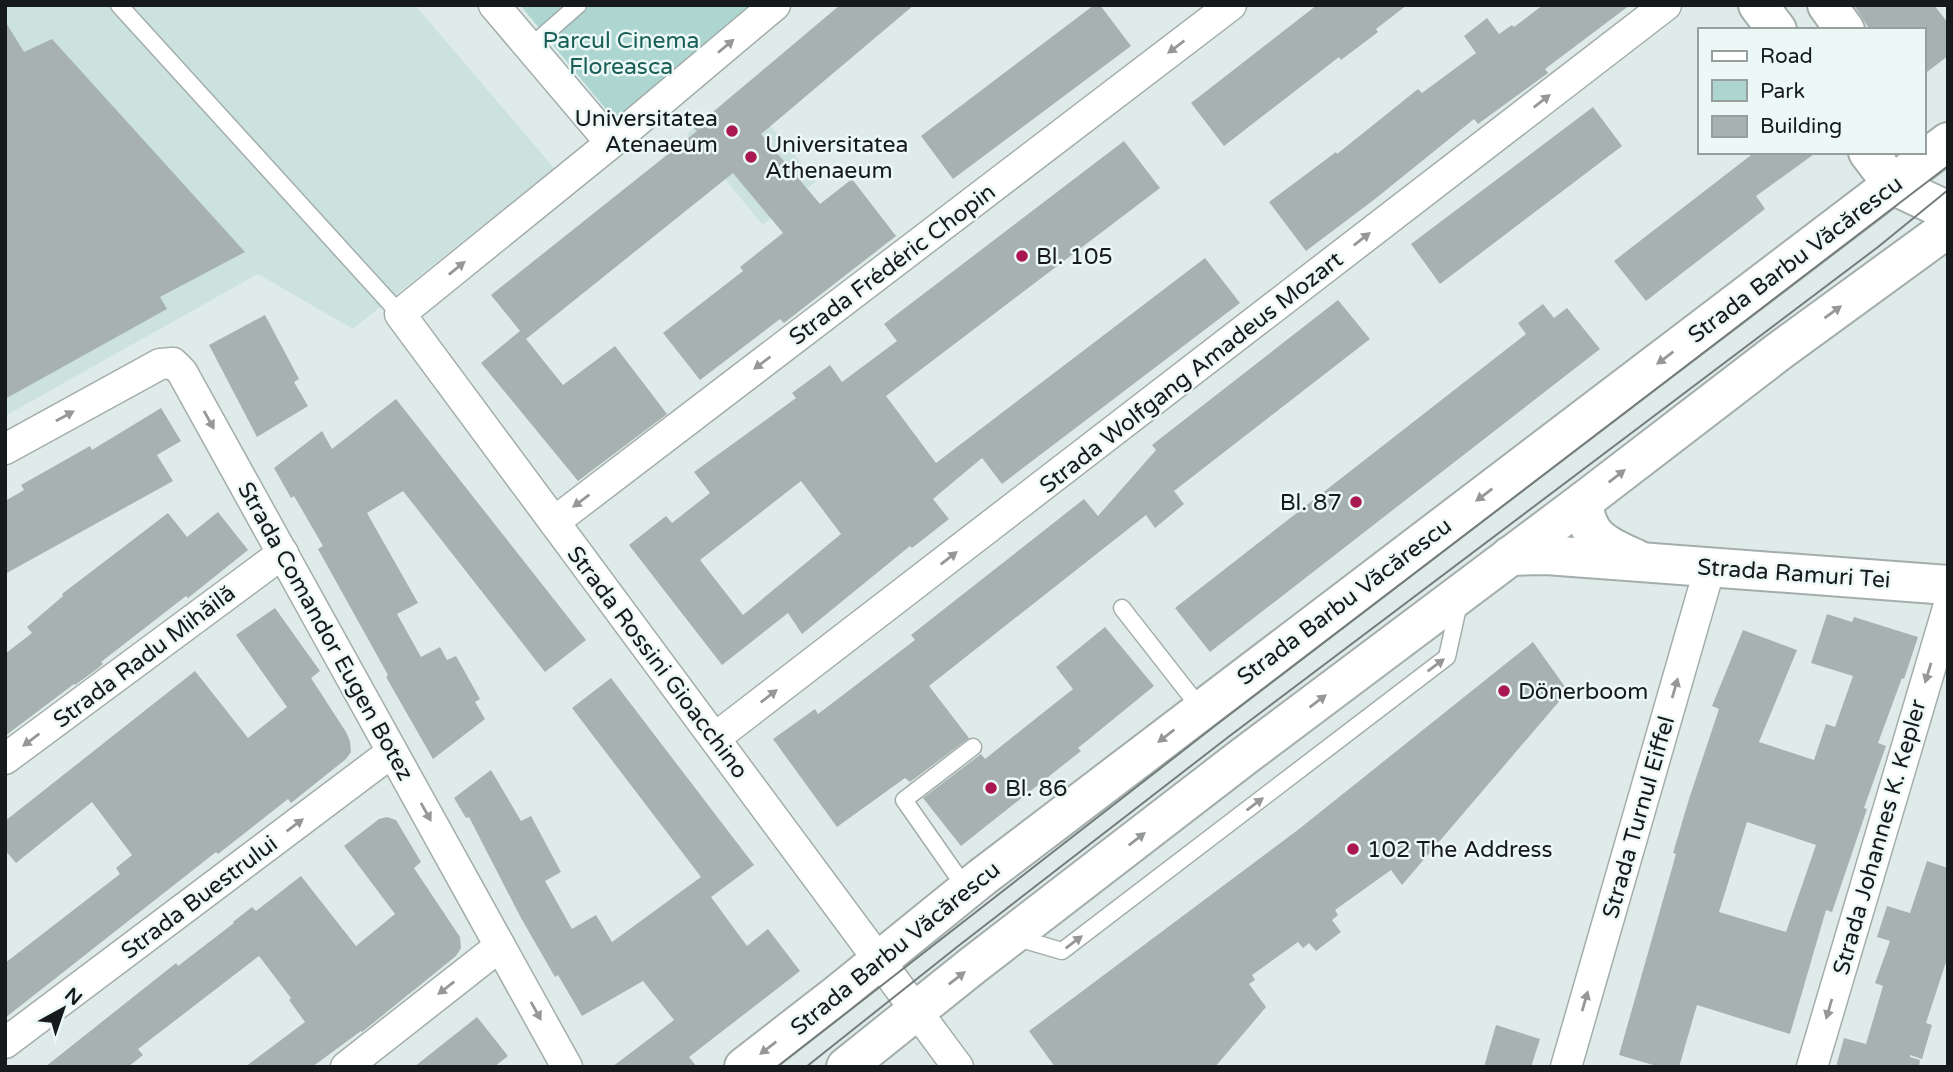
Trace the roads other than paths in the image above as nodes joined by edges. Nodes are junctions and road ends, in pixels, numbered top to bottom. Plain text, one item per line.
1 (119, 5) edge
2 (494, 5) edge
3 (578, 5) edge
4 (775, 5) edge
5 (1231, 5) edge
6 (1666, 5) edge
7 (1758, 5) edge
8 (1827, 5) edge
9 (1775, 28) edge
10 (1844, 28) edge
11 (529, 48) junction
12 (611, 143) junction
13 (1870, 154) edge
14 (1938, 154) edge
15 (1893, 185) junction
16 (1948, 211) edge
17 (1948, 228) edge
18 (400, 314) junction
19 (5, 449) edge
20 (1584, 502) junction
21 (554, 522) junction
22 (283, 553) junction
23 (1510, 556) junction
24 (1641, 562) junction
25 (1710, 567) junction
26 (1948, 585) edge
27 (1122, 608) dead end
28 (1948, 608) edge
29 (1201, 709) junction
30 (715, 738) junction
31 (973, 747) dead end
32 (393, 751) junction
33 (5, 760) edge
34 (967, 890) junction
35 (500, 946) junction
36 (880, 961) junction
37 (916, 1010) junction
38 (5, 1043) edge
39 (346, 1067) edge
40 (567, 1067) edge
41 (744, 1067) edge
42 (846, 1067) edge
43 (958, 1067) edge
44 (1566, 1067) edge
45 (1812, 1067) edge

1 - 18 lane
2 - 11 street
3 - 11 lane
12 -> 4 street
5 -> 21 street, Strada Frédéric Chopin
30 -> 6 street, Strada Wolfgang Amadeus Mozart
7 - 9 main road
8 - 10 main road
11 - 12 street
18 -> 12 street
13 - 15 main road
14 - 15 main road, Strada Barbu Văcărescu
15 - 16 main road
15 -> 29 main road, Strada Barbu Văcărescu
20 -> 17 main road
18 - 21 street, Strada Rossini Gioacchino
19 -> 22 street, Strada Comandor Eugen Botez
20 - 23 main road
20 - 24 main road, Strada Ramuri Tei
21 - 30 street, Strada Rossini Gioacchino
22 - 32 street, Strada Comandor Eugen Botez
22 -> 33 street, Strada Radu Mihăilă
23 - 24 main road, Strada Ramuri Tei
37 -> 23 main road
24 - 25 main road, Strada Ramuri Tei
25 - 26 main road, Strada Ramuri Tei
44 -> 25 street, Strada Turnul Eiffel
27 - 29 lane
28 -> 45 street, Strada Johannes K. Kepler
29 -> 34 main road, Strada Barbu Văcărescu
30 - 36 street, Strada Rossini Gioacchino
31 - 34 lane
32 -> 35 street, Strada Comandor Eugen Botez
38 -> 32 street, Strada Buestrului
34 - 36 main road, Strada Barbu Văcărescu
35 -> 39 street
35 -> 40 street, Strada Comandor Eugen Botez
36 - 37 street, Strada Rossini Gioacchino
36 -> 41 main road, Strada Barbu Văcărescu
37 - 42 main road
37 - 43 street, Strada Rossini Gioacchino

